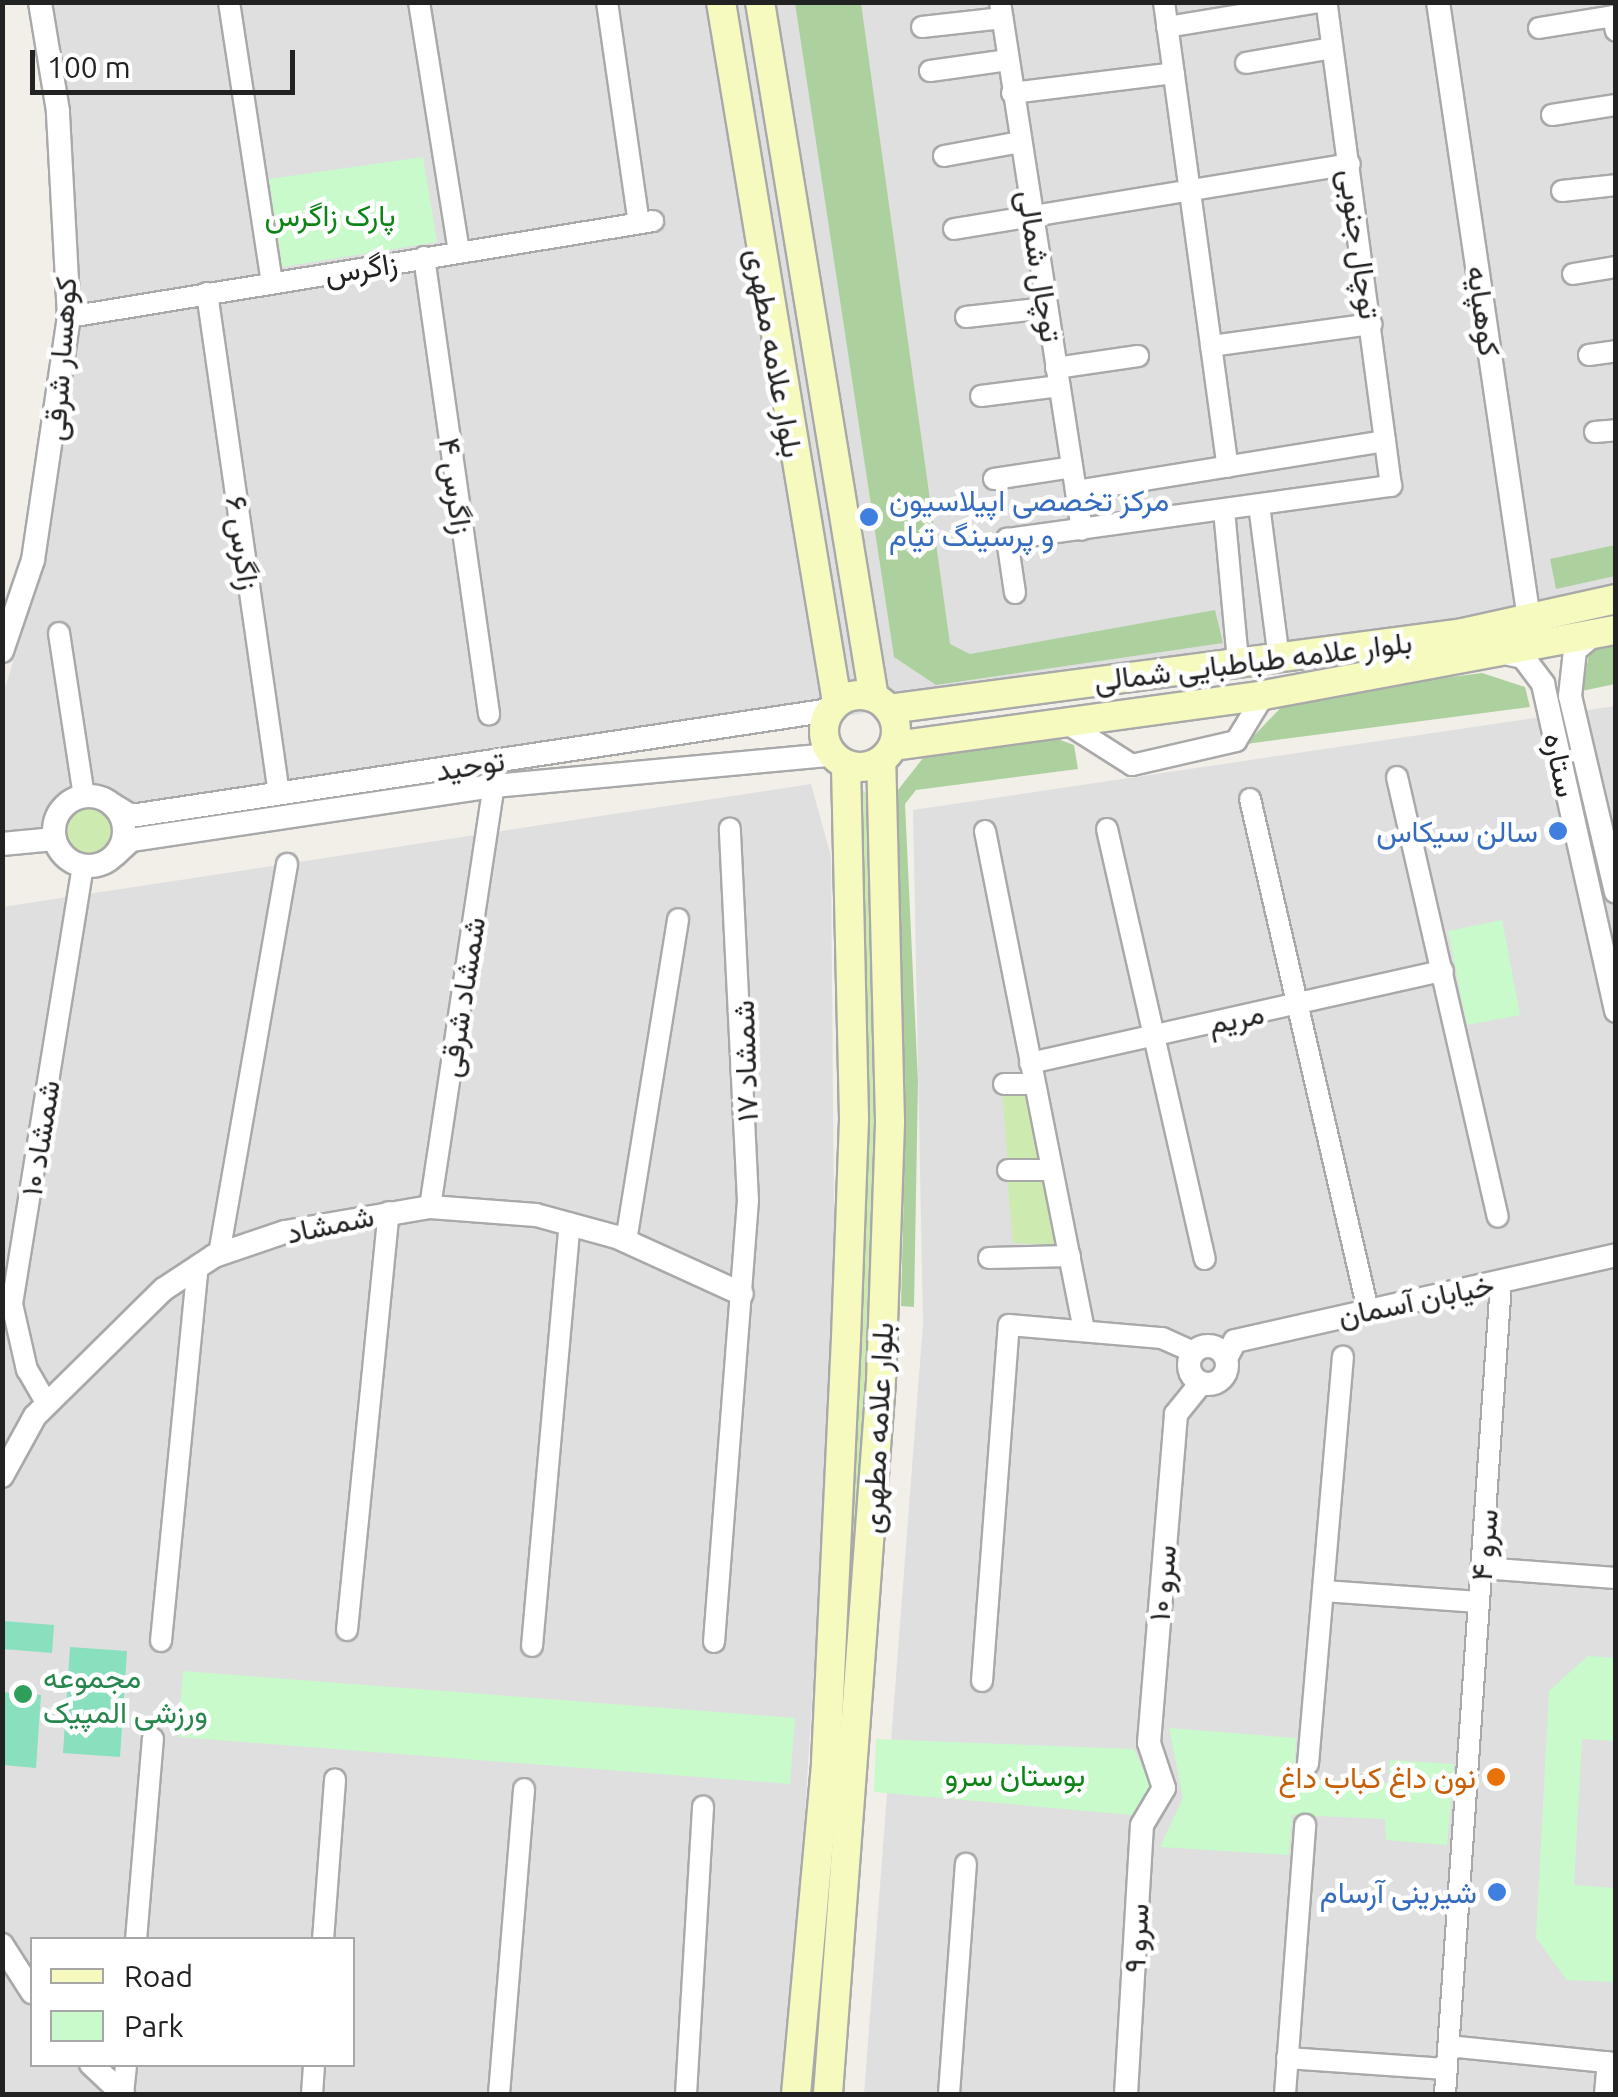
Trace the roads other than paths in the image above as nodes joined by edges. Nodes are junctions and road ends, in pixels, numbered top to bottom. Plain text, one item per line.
1 (40, 2) edge
2 (229, 2) edge
3 (419, 2) edge
4 (608, 2) edge
5 (721, 2) edge
6 (760, 2) edge
7 (1164, 2) edge
8 (1322, 2) edge
9 (1438, 2) edge
10 (1001, 10) edge
11 (1615, 26) edge
12 (922, 27) dead end
13 (1168, 27) junction
14 (1539, 28) dead end
15 (1332, 48) junction
16 (1008, 60) junction
17 (1246, 63) dead end
18 (930, 71) dead end
19 (1174, 73) junction
20 (1012, 93) junction
21 (1616, 104) edge
22 (1552, 115) dead end
23 (1020, 142) junction
24 (944, 156) dead end
25 (1350, 164) junction
26 (1616, 185) edge
27 (1562, 191) dead end
28 (1190, 193) junction
29 (1032, 219) junction
30 (954, 229) dead end
31 (459, 252) junction
32 (424, 257) junction
33 (1616, 267) edge
34 (1573, 274) dead end
35 (272, 282) junction
36 (207, 293) junction
37 (1046, 308) junction
38 (69, 317) junction
39 (966, 317) dead end
40 (1370, 324) junction
41 (1211, 346) junction
42 (1616, 351) edge
43 (1589, 355) dead end
44 (1138, 356) dead end
45 (1058, 377) junction
46 (981, 396) dead end
47 (1386, 441) junction
48 (1228, 466) junction
49 (1072, 468) junction
50 (994, 479) dead end
51 (1076, 491) junction
52 (1259, 505) junction
53 (1224, 510) junction
54 (1082, 530) junction
55 (1015, 593) dead end
56 (1616, 599) edge
57 (1530, 619) junction
58 (1604, 632) edge
59 (60, 633) dead end
60 (2, 651) edge
61 (1509, 654) junction
62 (1279, 658) junction
63 (1238, 662) junction
64 (1264, 696) junction
65 (1559, 698) junction
66 (882, 703) junction
67 (834, 706) junction
68 (488, 714) dead end
69 (1066, 723) junction
70 (888, 754) junction
71 (838, 760) junction
72 (493, 761) junction
73 (1398, 777) dead end
74 (494, 786) junction
75 (279, 794) junction
76 (84, 796) junction
77 (1250, 798) dead end
78 (113, 804) junction
79 (730, 828) dead end
80 (1108, 828) dead end
81 (985, 831) dead end
82 (55, 839) junction
83 (2, 844) edge
84 (116, 854) junction
85 (287, 864) dead end
86 (83, 866) junction
87 (1616, 892) edge
88 (678, 919) dead end
89 (1443, 971) junction
90 (1300, 1004) junction
91 (1616, 1011) edge
92 (1157, 1035) junction
93 (1032, 1074) junction
94 (1004, 1084) dead end
95 (1008, 1170) dead end
96 (1052, 1170) junction
97 (430, 1208) junction
98 (389, 1212) junction
99 (1498, 1217) dead end
100 (570, 1224) junction
101 (626, 1241) junction
102 (1070, 1256) junction
103 (1616, 1256) edge
104 (989, 1258) dead end
105 (1204, 1259) dead end
106 (209, 1260) junction
107 (1501, 1282) junction
108 (742, 1294) junction
109 (1368, 1310) junction
110 (1084, 1330) junction
111 (1193, 1352) junction
112 (1344, 1356) dead end
113 (1226, 1358) junction
114 (1201, 1383) junction
115 (46, 1404) junction
116 (2, 1476) edge
117 (1482, 1568) junction
118 (1616, 1578) edge
119 (1324, 1591) junction
120 (1479, 1602) junction
121 (347, 1630) dead end
122 (161, 1640) dead end
123 (714, 1642) dead end
124 (532, 1646) dead end
125 (982, 1680) dead end
126 (153, 1739) dead end
127 (1308, 1764) dead end
128 (335, 1779) dead end
129 (1164, 1788) joint
130 (524, 1789) dead end
131 (703, 1807) dead end
132 (1305, 1825) dead end
133 (966, 1864) dead end
134 (136, 1937) edge
135 (323, 1937) edge
136 (3, 1948) edge
137 (30, 1989) edge
138 (1448, 2046) junction
139 (1287, 2058) junction
140 (1612, 2063) edge
141 (94, 2067) edge
142 (126, 2067) edge
143 (314, 2067) edge
144 (1446, 2069) junction
145 (123, 2094) edge
146 (312, 2094) edge
147 (499, 2094) edge
148 (686, 2094) edge
149 (796, 2094) edge
150 (828, 2094) edge
151 (950, 2094) edge
152 (1126, 2094) edge
153 (1285, 2094) edge
154 (1445, 2094) edge
155 (1605, 2094) edge

1 - 38 street, کوهسار شرقی
2 - 35 street
3 - 31 street
4 - 31 street, زاگرس
5 - 67 main road, بلوار علامه مطهری
6 - 66 main road, بلوار علامه مطهری
7 - 13 street
8 - 13 street
8 - 15 street, توچال جنوبی
9 - 57 street, کوهپایه
10 - 12 street
10 - 16 street, توچال شمالی
11 - 14 street
13 - 19 street
15 - 17 street
15 - 25 street, توچال جنوبی
16 - 18 street
16 - 20 street, توچال شمالی
19 - 20 street
19 - 28 street
20 - 23 street, توچال شمالی
21 - 22 street
23 - 24 street
23 - 29 street, توچال شمالی
25 - 28 street
25 - 40 street, توچال جنوبی
26 - 27 street
28 - 29 street
28 - 41 street
29 - 30 street
29 - 37 street, توچال شمالی
31 - 32 street, زاگرس
32 - 35 street, زاگرس
32 - 68 street, زاگرس ۴
33 - 34 street
35 - 36 street, زاگرس
36 - 38 street, زاگرس
36 - 75 street, زاگرس ۶
37 - 39 street
37 - 45 street, توچال شمالی
38 - 60 street, کوهسار شرقی
40 - 41 street
40 - 47 street, توچال جنوبی
41 - 48 street
42 - 43 street
44 - 45 street
45 - 46 street
45 - 49 street, توچال شمالی
47 - 48 street
47 - 52 street, توچال جنوبی
48 - 51 street
49 - 50 street
49 - 51 street, توچال شمالی
51 - 54 street, توچال شمالی
52 - 53 street
52 - 62 street
53 - 54 street
53 - 63 street
54 - 55 street
56 - 57 main road, بلوار علامه طباطبایی شمالی
57 - 62 main road, بلوار علامه طباطبایی شمالی
58 - 61 main road, بلوار علامه طباطبایی شمالی
58 - 65 street, ستاره
59 - 76 street
61 - 64 main road, بلوار علامه طباطبایی شمالی
61 - 65 street, ستاره
62 - 63 main road, بلوار علامه طباطبایی شمالی
63 - 66 main road, بلوار علامه طباطبایی شمالی
64 - 69 main road, بلوار علامه طباطبایی شمالی
64 - 69 street
65 - 87 street, ستاره
65 - 91 street, ستاره
66 - 67 main road, بلوار علامه طباطبایی شمالی
66 - 70 main road, بلوار علامه مطهری
67 - 71 main road, بلوار علامه مطهری
67 - 72 street, توحید
69 - 70 main road, بلوار علامه طباطبایی شمالی
70 - 71 main road, بلوار علامه طباطبایی شمالی
70 - 150 main road, بلوار علامه مطهری
71 - 74 street, توحید
71 - 149 main road, بلوار علامه مطهری
72 - 74 street
72 - 75 street, توحید
73 - 89 street
74 - 84 street, توحید
74 - 97 street, شمشاد شرقی
75 - 78 street, توحید
76 - 78 street
76 - 82 street
77 - 90 street
78 - 84 street
79 - 108 street, شمشاد ۱۷
80 - 92 street
81 - 93 street
82 - 83 street
82 - 86 street
84 - 86 street
85 - 106 street
86 - 115 street, شمشاد ۱۰
88 - 101 street
89 - 90 street, مریم
89 - 99 street
90 - 92 street, مریم
90 - 109 street
92 - 93 street, مریم
92 - 105 street
93 - 94 street, مریم
93 - 96 street
95 - 96 street
96 - 102 street
97 - 98 street, شمشاد
97 - 100 street, شمشاد
98 - 106 street, شمشاد
98 - 121 street
100 - 101 street, شمشاد
100 - 124 street
101 - 108 street, شمشاد
102 - 104 street
102 - 110 street
103 - 107 street, خیابان آسمان
106 - 115 street, شمشاد
106 - 122 street
107 - 109 street, خیابان آسمان
107 - 117 street, سرو ۴
108 - 123 street, شمشاد ۱۷
109 - 113 street, خیابان آسمان
110 - 111 street
110 - 125 street
111 - 113 street
111 - 114 street
112 - 119 street
113 - 114 street
114 - 129 street, سرو ۱۰
115 - 116 street, شمشاد
117 - 118 street
117 - 120 street, سرو ۴
119 - 120 street
119 - 127 street
120 - 138 street, سرو ۴
126 - 134 street
128 - 135 street
129 - 152 street, سرو ۹
130 - 147 street
131 - 148 street
132 - 139 street
133 - 151 street
136 - 137 street
138 - 140 street
138 - 144 street, سرو ۴
139 - 144 street
139 - 153 street
140 - 155 street
141 - 145 street
142 - 145 street
143 - 146 street
144 - 154 street, سرو ۴

